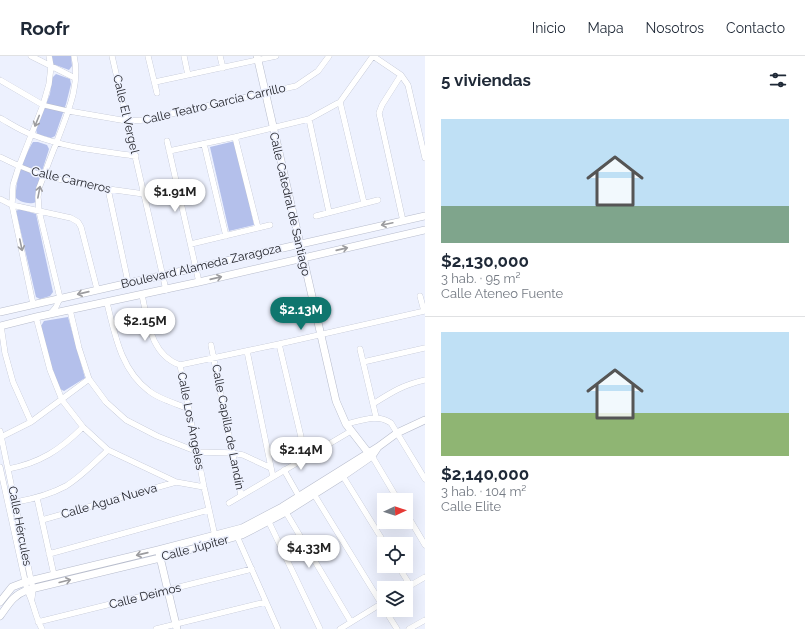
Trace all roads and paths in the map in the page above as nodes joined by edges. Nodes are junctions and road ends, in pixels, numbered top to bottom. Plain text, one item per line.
1 (31, 56) edge
2 (48, 56) edge
3 (74, 56) edge
4 (112, 56) edge
5 (148, 56) edge
6 (184, 56) edge
7 (220, 56) edge
8 (276, 56) edge
9 (329, 56) edge
10 (373, 56) edge
11 (257, 58) edge
12 (50, 66) junction
13 (223, 68) junction
14 (188, 75) junction
15 (401, 75) junction
16 (75, 78) junction
17 (0, 80) edge
18 (155, 82) junction
19 (265, 92) junction
20 (157, 93) dead end
21 (340, 102) junction
22 (44, 105) junction
23 (69, 111) junction
24 (0, 118) edge
25 (309, 119) junction
26 (128, 121) junction
27 (273, 128) junction
28 (31, 135) junction
29 (235, 137) junction
30 (167, 141) dead end
31 (56, 143) junction
32 (204, 144) junction
33 (169, 150) junction
34 (136, 156) junction
35 (0, 157) edge
36 (425, 158) edge
37 (19, 166) junction
38 (44, 176) junction
39 (108, 189) junction
40 (144, 194) junction
41 (0, 198) edge
42 (378, 200) dead end
43 (364, 203) junction
44 (12, 204) junction
45 (39, 211) junction
46 (329, 212) junction
47 (316, 216) dead end
48 (425, 216) edge
49 (403, 221) junction
50 (270, 225) dead end
51 (258, 228) junction
52 (425, 230) edge
53 (226, 236) junction
54 (299, 243) junction
55 (191, 244) junction
56 (302, 258) junction
57 (196, 268) junction
58 (163, 275) junction
59 (128, 282) junction
60 (199, 282) junction
61 (97, 289) junction
62 (166, 290) junction
63 (142, 295) junction
64 (420, 296) dead end
65 (60, 298) junction
66 (108, 302) junction
67 (33, 304) junction
68 (70, 310) junction
69 (425, 311) edge
70 (0, 312) edge
71 (50, 314) junction
72 (36, 317) junction
73 (0, 326) edge
74 (320, 335) junction
75 (280, 344) junction
76 (211, 345) dead end
77 (425, 348) edge
78 (360, 350) dead end
79 (247, 351) junction
80 (214, 358) junction
81 (363, 362) junction
82 (180, 366) junction
83 (89, 379) junction
84 (425, 380) edge
85 (62, 400) junction
86 (373, 404) junction
87 (189, 410) junction
88 (376, 418) junction
89 (425, 420) edge
90 (31, 422) junction
91 (346, 424) junction
92 (83, 427) junction
93 (351, 431) junction
94 (398, 433) junction
95 (1, 434) edge
96 (108, 450) junction
97 (198, 452) junction
98 (232, 453) junction
99 (370, 454) junction
100 (306, 458) junction
101 (0, 467) edge
102 (271, 468) junction
103 (8, 469) junction
104 (284, 470) junction
105 (341, 474) junction
106 (273, 477) junction
107 (425, 479) edge
108 (176, 482) junction
109 (204, 487) junction
110 (312, 492) junction
111 (394, 493) edge
112 (241, 496) junction
113 (37, 498) junction
114 (301, 499) junction
115 (16, 502) junction
116 (229, 503) dead end
117 (284, 509) junction
118 (208, 510) junction
119 (268, 519) junction
120 (42, 520) junction
121 (413, 525) edge
122 (235, 534) junction
123 (214, 536) junction
124 (380, 537) edge
125 (425, 545) edge
126 (49, 554) junction
127 (159, 554) junction
128 (252, 569) junction
129 (54, 575) junction
130 (425, 577) edge
131 (28, 581) junction
132 (413, 584) edge
133 (30, 590) junction
134 (168, 590) junction
135 (377, 595) edge
136 (0, 602) edge
137 (266, 602) junction
138 (377, 609) edge
139 (1, 611) edge
140 (390, 617) edge
141 (425, 620) edge
142 (38, 622) junction
143 (351, 622) junction
144 (177, 626) edge
145 (42, 629) edge
146 (156, 629) edge
147 (278, 629) edge
148 (320, 629) edge
149 (340, 629) edge
150 (397, 629) edge
151 (409, 629) edge

1 - 12 street
2 - 12 street
3 - 16 street
4 - 26 street, Calle El Vergel
5 - 18 street
6 - 14 street
7 - 13 street
8 - 11 street
9 - 19 street, Calle Teatro García Carrillo
10 - 15 street
10 - 21 street
11 - 13 street
11 - 19 street, Calle Catedral de Santiago
12 - 16 street
12 - 22 street
13 - 14 street
14 - 18 street
15 - 36 street
15 - 49 street
16 - 23 street
17 - 22 street, Calle Teatro García Carrillo
18 - 20 street
19 - 26 street, Calle Teatro García Carrillo
19 - 27 street, Calle Catedral de Santiago
21 - 25 street
21 - 43 street
22 - 23 street, Calle Teatro García Carrillo
22 -> 28 street
23 - 26 street, Calle Teatro García Carrillo
23 - 31 street
24 - 28 street
25 - 27 street
25 - 46 street
26 - 34 street, Calle El Vergel
27 - 29 street
27 - 54 street, Calle Catedral de Santiago
28 - 31 street
28 - 37 street
29 - 32 street
29 - 51 street
30 - 33 street
31 - 34 street
31 - 38 street
32 - 33 street
32 - 53 street
33 - 55 street
34 - 40 street, Calle El Vergel
35 - 37 street, Calle Carneros
37 - 38 street, Calle Carneros
37 - 44 street
38 - 39 street, Calle Carneros
45 -> 38 street
39 - 40 street, Calle Carneros
39 - 59 street
40 - 58 street, Calle El Vergel
41 - 44 street
42 - 43 street
43 - 46 street
44 - 45 street
44 -> 67 street
45 - 61 street
45 - 65 street
46 - 47 street
48 - 49 street, Boulevard Alameda Zaragoza
49 -> 54 street, Boulevard Alameda Zaragoza
50 - 51 street
51 - 53 street
56 -> 52 street, Boulevard Alameda Zaragoza
53 - 55 street
54 - 56 street, Calle Catedral de Santiago
54 - 57 street, Boulevard Alameda Zaragoza
55 - 57 street
60 -> 56 street, Boulevard Alameda Zaragoza
56 - 74 street, Calle Catedral de Santiago
57 - 58 street, Boulevard Alameda Zaragoza
57 - 60 street
58 - 59 street, Boulevard Alameda Zaragoza
58 - 62 street, Calle El Vergel
59 - 61 street, Boulevard Alameda Zaragoza
60 - 62 street, Boulevard Alameda Zaragoza
61 -> 65 street, Boulevard Alameda Zaragoza
62 - 63 street, Boulevard Alameda Zaragoza
63 - 66 street, Boulevard Alameda Zaragoza
63 - 82 street, Calle Los Ángeles
64 - 69 street
65 - 67 street, Boulevard Alameda Zaragoza
65 - 71 street
66 - 68 street, Boulevard Alameda Zaragoza
66 - 87 street
67 - 70 street, Boulevard Alameda Zaragoza
68 - 71 street, Boulevard Alameda Zaragoza
68 - 83 street
69 - 74 street
71 - 72 street, Boulevard Alameda Zaragoza
72 - 73 street, Boulevard Alameda Zaragoza
72 - 85 street
73 - 90 street
74 - 75 street
74 - 91 street, Calle Catedral de Santiago
75 - 79 street
75 - 100 street
76 - 80 street, Calle Capilla de Landín
77 - 81 street
78 - 81 street
79 - 80 street
79 - 102 street
80 - 82 street
80 - 98 street, Calle Capilla de Landín
81 - 86 street
82 - 87 street, Calle Los Ángeles
83 - 85 street
83 - 97 street
84 - 86 street
85 - 90 street
85 - 92 street
86 - 88 street
87 - 97 street, Calle Los Ángeles
88 - 91 street
88 - 94 street
89 - 94 street, Calle Júpiter
90 - 95 street
91 - 93 street, Calle Catedral de Santiago
92 - 96 street
92 - 103 street
93 - 99 street, Calle Catedral de Santiago
93 - 100 street
94 - 99 street, Calle Júpiter
94 - 107 street
95 - 103 street, Calle Hércules
96 - 108 street
96 - 113 street
97 - 98 street
97 - 109 street, Calle Los Ángeles
98 - 102 street
98 - 112 street, Calle Capilla de Landín
99 - 105 street, Calle Júpiter
99 - 111 street, Calle Catedral de Santiago
100 - 104 street
101 - 131 street, Calle Hércules
102 - 106 street
103 - 115 street, Calle Hércules
104 - 106 street
104 - 114 street
105 - 110 street, Calle Júpiter
105 - 124 street
106 - 112 street
108 - 109 street
108 - 120 street, Calle Agua Nueva
109 - 118 street, Calle Los Ángeles
110 - 114 street, Calle Júpiter
110 - 135 street
112 - 116 street
113 - 115 street
113 - 120 street
114 - 117 street, Calle Júpiter
115 - 131 street, Calle Hércules
117 - 119 street, Calle Júpiter
117 - 143 street
118 - 123 street, Calle Los Ángeles
118 - 126 street
119 - 122 street, Calle Júpiter
119 - 148 street
120 - 126 street
121 - 125 street
122 - 123 street, Calle Júpiter
122 - 127 street, Calle Júpiter
122 - 128 street
123 - 127 street, Calle Júpiter
126 - 129 street
127 -> 129 street, Calle Júpiter
133 -> 127 street, Calle Júpiter
127 - 134 street
128 - 134 street, Calle Deimos
128 - 137 street
129 - 131 street, Calle Júpiter
130 - 132 street
131 - 133 street, Calle Hércules
131 - 136 street, Calle Júpiter
133 - 139 street, Calle Júpiter
133 - 142 street, Calle Hércules
134 - 142 street, Calle Deimos
134 - 144 street
137 - 144 street
137 - 147 street
138 - 143 street
140 - 150 street
141 - 151 street
142 - 145 street, Calle Hércules
143 - 149 street
144 - 146 street

